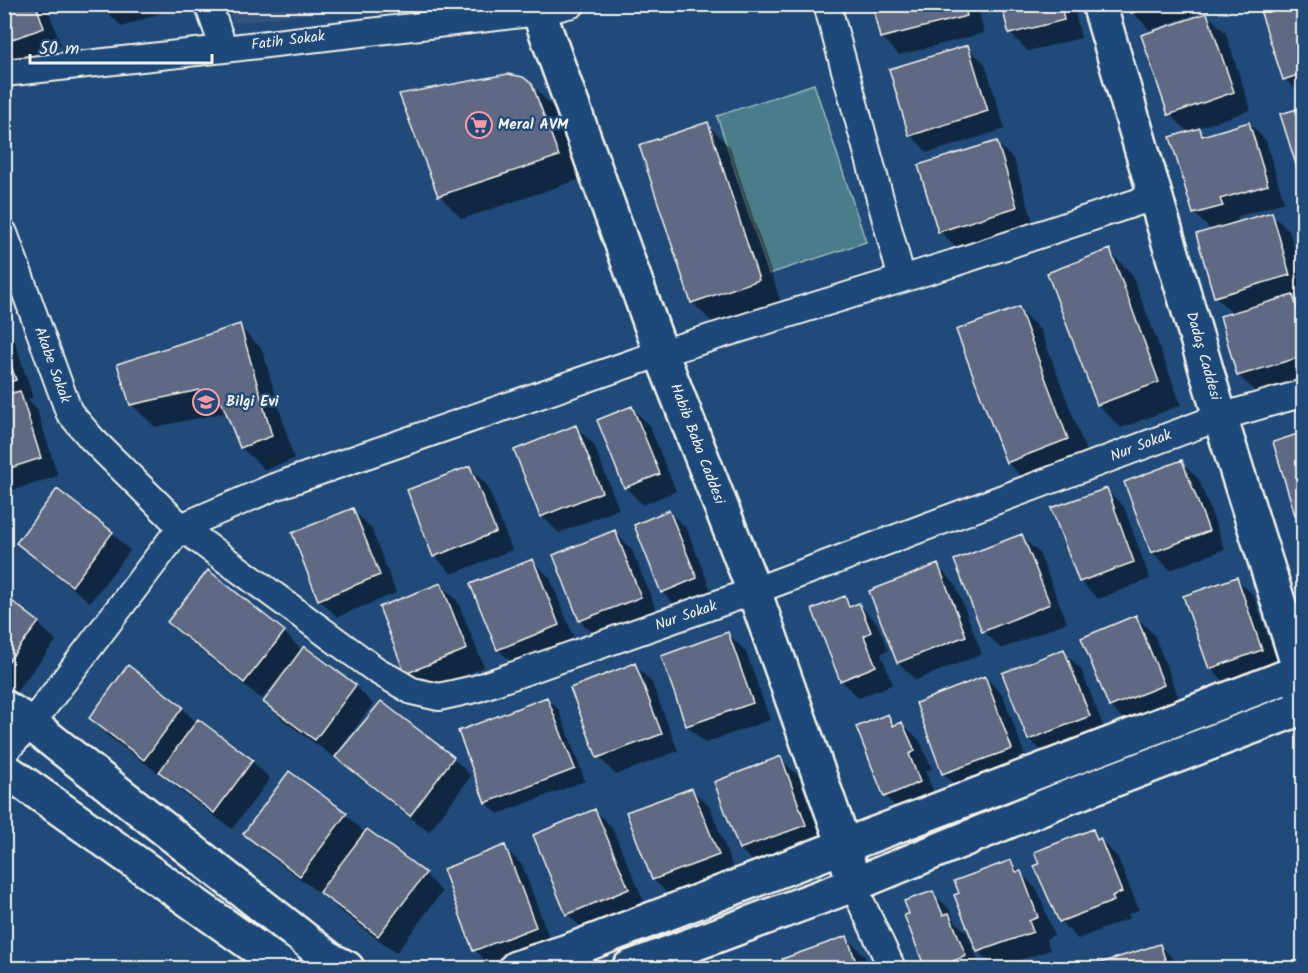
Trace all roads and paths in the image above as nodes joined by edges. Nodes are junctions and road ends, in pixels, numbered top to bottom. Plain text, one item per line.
1 (208, 4) edge
2 (572, 4) edge
3 (827, 4) edge
4 (1100, 4) edge
5 (537, 8) edge
6 (224, 49) junction
7 (4, 73) edge
8 (1156, 196) junction
9 (4, 233) edge
10 (902, 279) junction
11 (661, 353) junction
12 (1304, 393) edge
13 (1220, 417) junction
14 (181, 527) junction
15 (754, 591) junction
16 (1302, 671) edge
17 (1303, 708) edge
18 (18, 716) edge
19 (4, 752) edge
20 (4, 769) edge
21 (844, 845) junction
22 (853, 885) junction
23 (285, 969) edge
24 (347, 969) edge
25 (516, 969) edge
26 (629, 969) edge
27 (892, 969) edge

1 - 6 street
2 - 5 street, Fatih Sokak
3 - 10 street
4 - 8 street, Dadaş Caddesi
5 - 6 street, Fatih Sokak
5 - 11 street, Habib Baba Caddesi
6 - 7 street, Fatih Sokak
8 - 10 street
8 - 13 street, Dadaş Caddesi
9 - 14 street, Akabe Sokak
10 - 11 street
11 - 14 street
11 - 15 street, Habib Baba Caddesi
12 - 13 street, Nur Sokak
13 - 15 street, Nur Sokak
13 - 16 street, Dadaş Caddesi
14 - 15 street, Nur Sokak
14 - 18 street
15 - 21 street, Habib Baba Caddesi
16 - 17 street, Dadaş Caddesi
16 - 21 street
17 - 22 street
18 - 19 street
18 - 24 street
20 - 23 street
21 - 22 street, Habib Baba Caddesi
21 - 25 street
22 - 26 street
22 - 27 street

